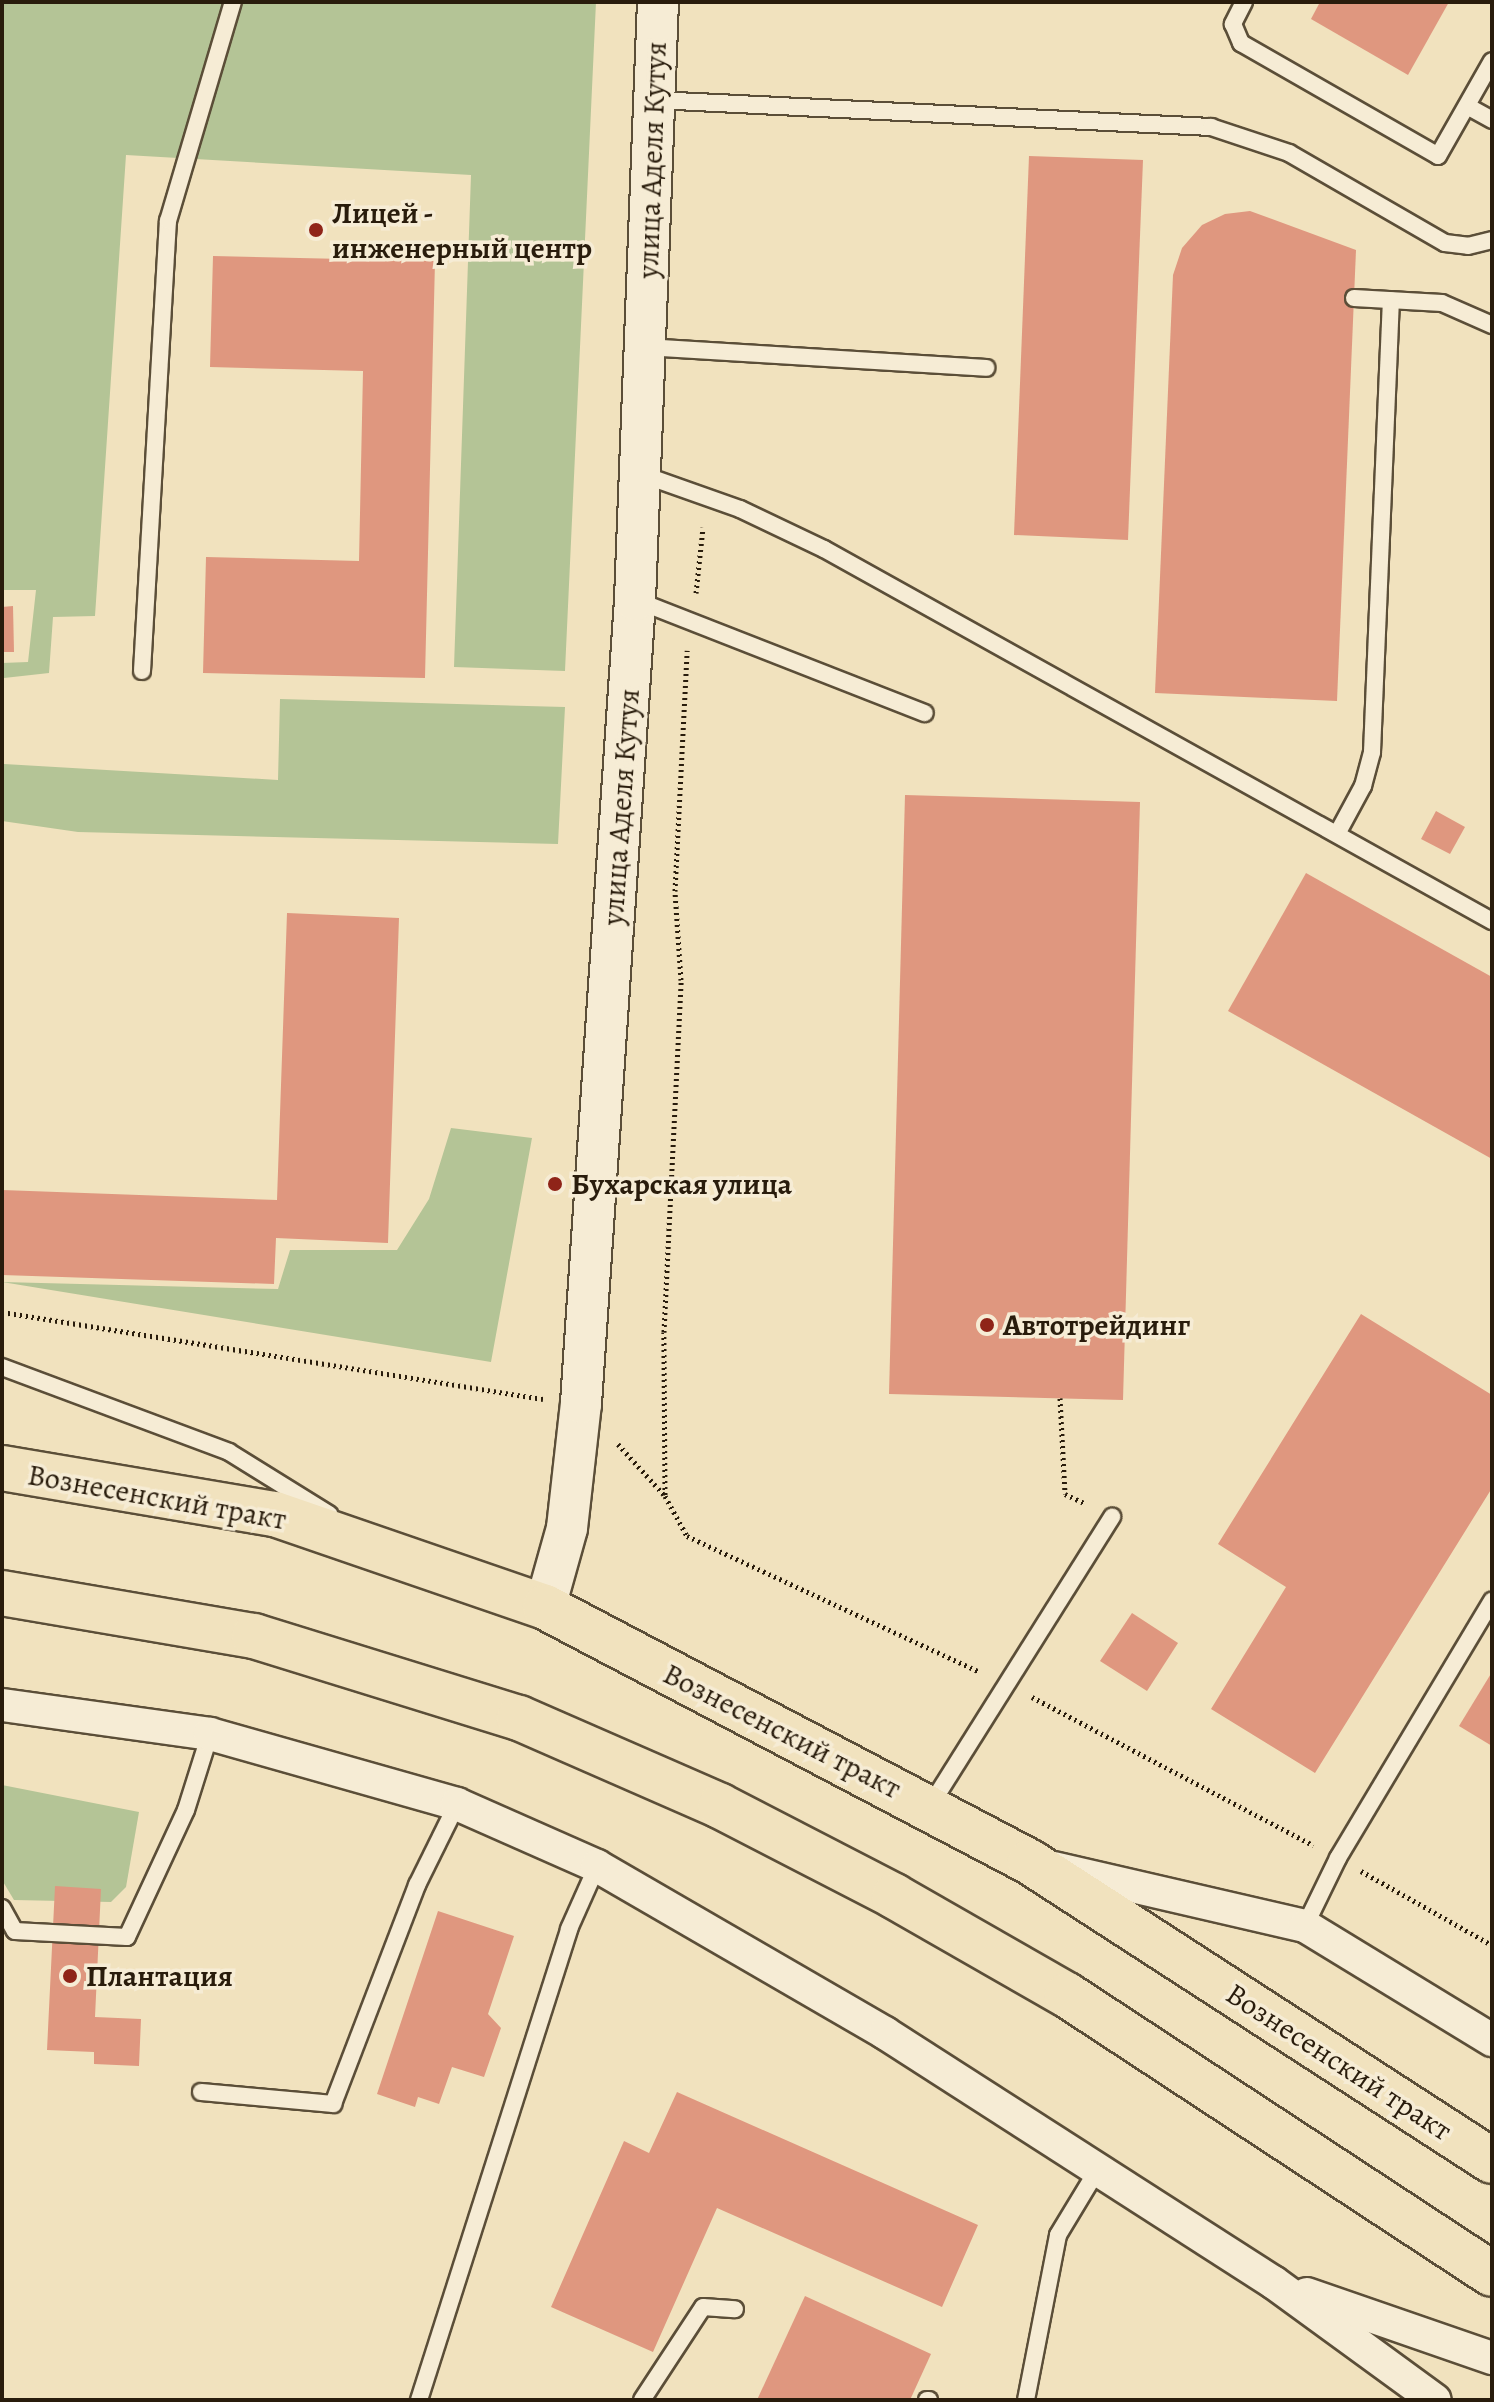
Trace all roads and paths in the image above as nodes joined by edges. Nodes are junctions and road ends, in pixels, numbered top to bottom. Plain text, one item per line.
1 (233, 2) edge
2 (658, 2) edge
3 (1244, 2) edge
4 (1492, 61) edge
5 (654, 100) junction
6 (1467, 106) junction
7 (1492, 120) edge
8 (1492, 240) edge
9 (1354, 298) dead end
10 (1391, 300) junction
11 (1492, 325) edge
12 (645, 347) junction
13 (986, 368) dead end
14 (640, 473) junction
15 (707, 496) junction
16 (635, 600) junction
17 (693, 623) junction
18 (142, 671) dead end
19 (925, 713) dead end
20 (1337, 834) junction
21 (1492, 921) edge
22 (2, 1312) edge
23 (2, 1367) edge
24 (483, 1392) dead end
25 (1060, 1398) dead end
26 (2, 1468) edge
27 (1112, 1517) joint
28 (399, 1557) junction
29 (2, 1593) edge
30 (1492, 1601) edge
31 (545, 1607) junction
32 (1005, 1683) junction
33 (2, 1705) edge
34 (210, 1734) junction
35 (457, 1804) junction
36 (929, 1807) junction
37 (1338, 1858) junction
38 (1030, 1862) junction
39 (597, 1866) junction
40 (2, 1908) edge
41 (1305, 1926) junction
42 (1492, 1945) edge
43 (1492, 2040) edge
44 (201, 2092) dead end
45 (1492, 2161) edge
46 (1098, 2169) junction
47 (1492, 2274) edge
48 (1273, 2282) junction
49 (735, 2309) dead end
50 (1492, 2358) edge
51 (419, 2400) edge
52 (642, 2400) edge
53 (1026, 2400) edge
54 (1435, 2400) edge

1 - 18 lane
2 - 5 street, улица Аделя Кутуя
3 - 6 lane
4 - 6 lane
5 - 8 lane
5 - 12 street, улица Аделя Кутуя
6 - 7 lane
9 - 10 lane
10 - 11 lane
10 - 20 lane
12 - 13 lane
12 - 14 street, улица Аделя Кутуя
14 - 15 lane
14 - 16 street, улица Аделя Кутуя
15 - 17 path
15 - 20 lane
16 - 17 lane
16 - 31 street, улица Аделя Кутуя
17 - 19 lane
17 - 32 path
20 - 21 lane
22 - 24 path
23 - 28 lane
25 - 27 path
26 - 28 main road, Вознесенский тракт
27 - 32 lane
28 - 31 main road, Вознесенский тракт
29 - 47 main road
30 - 37 lane
31 - 36 main road, Вознесенский тракт
32 - 36 lane
32 - 37 path
33 - 34 street
34 - 35 street
34 - 40 lane
35 - 39 street
35 - 44 lane
36 - 38 main road, Вознесенский тракт
37 - 41 lane
37 - 42 path
38 - 41 street
38 - 45 main road, Вознесенский тракт
39 - 46 street
39 - 51 lane
41 - 43 street
46 - 48 street
46 - 53 lane
48 - 50 street
48 - 54 street
49 - 52 lane

